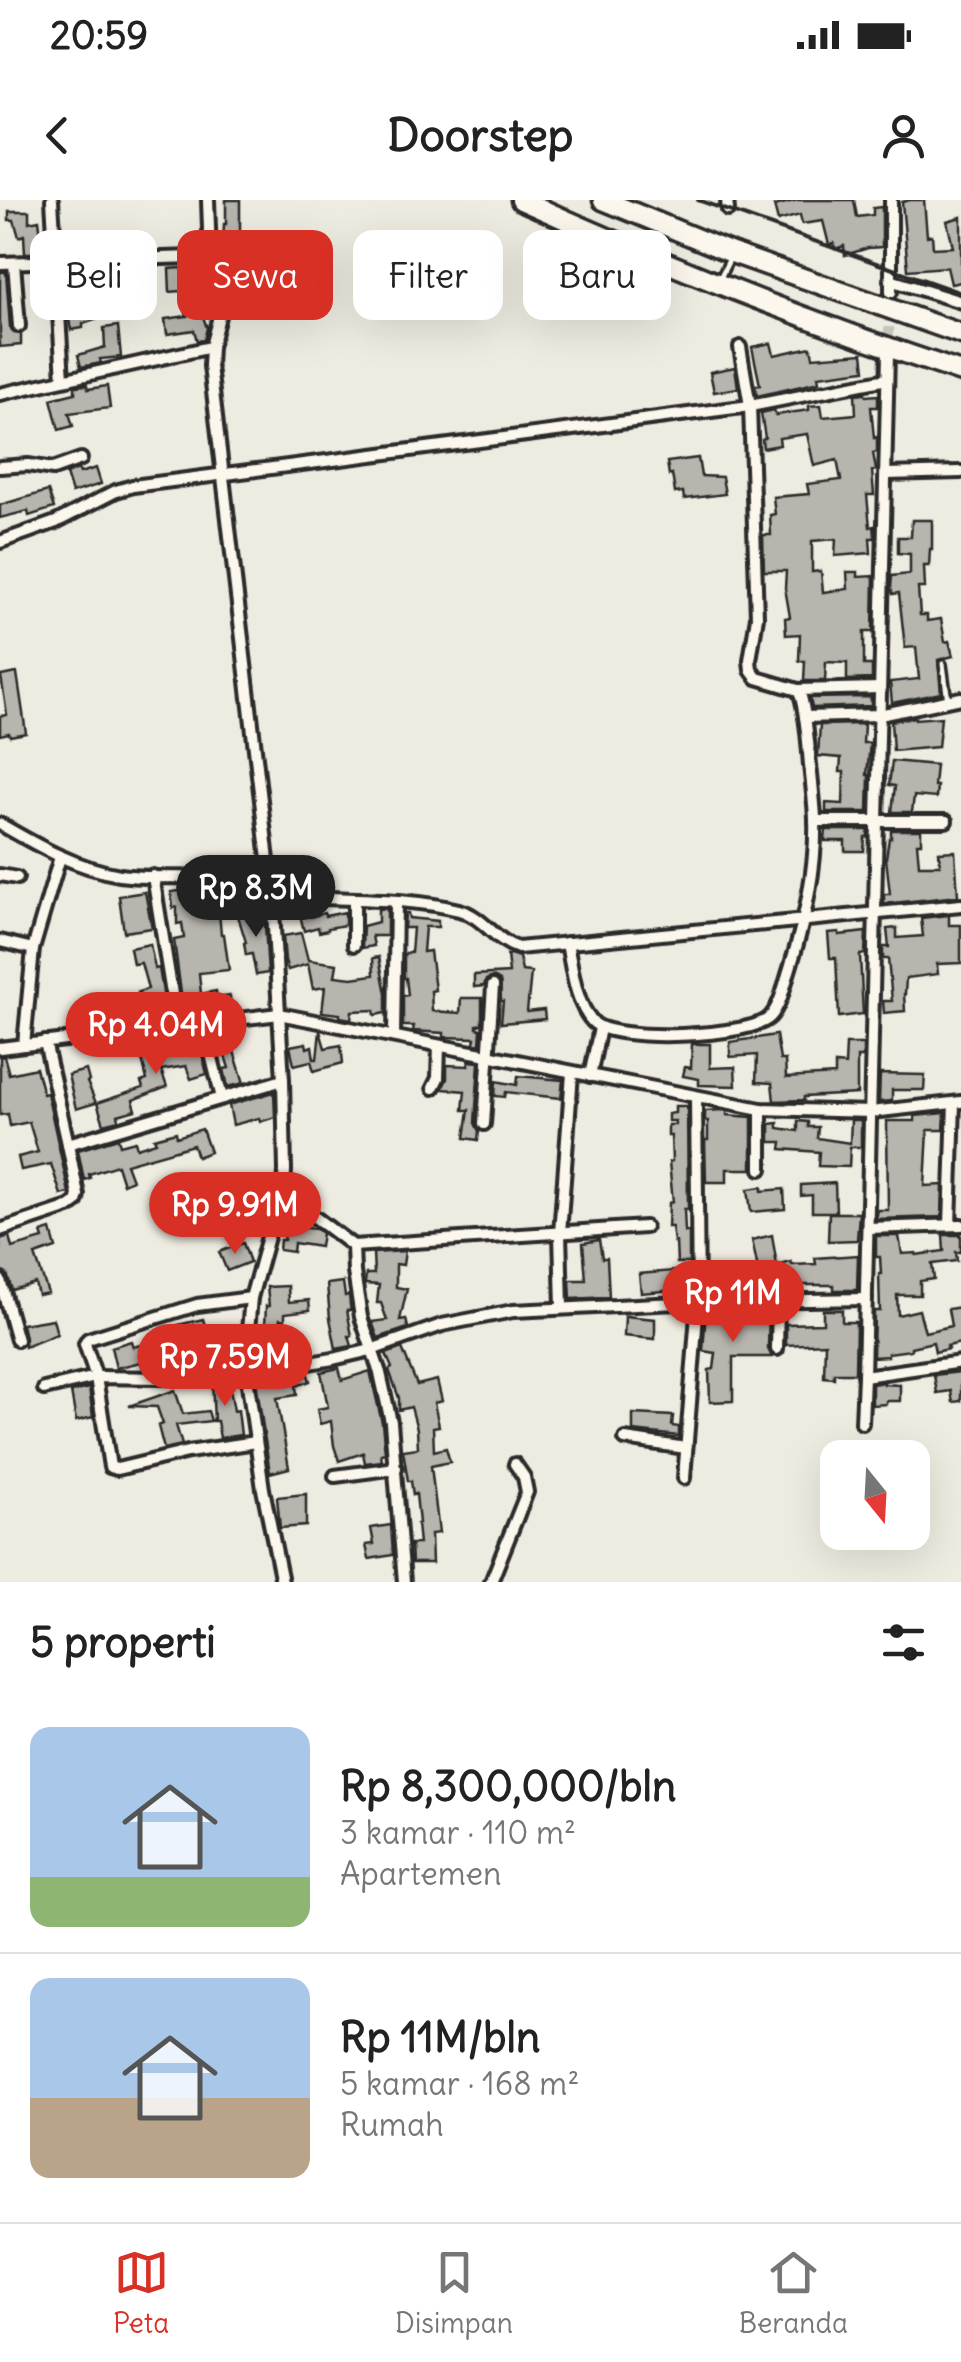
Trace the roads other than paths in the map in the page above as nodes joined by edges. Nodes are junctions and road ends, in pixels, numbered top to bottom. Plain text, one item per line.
1 (52, 200) edge
2 (208, 200) edge
3 (521, 200) edge
4 (603, 200) edge
5 (891, 200) edge
6 (54, 230) edge
7 (209, 230) edge
8 (732, 253) junction
9 (30, 262) edge
10 (0, 263) edge
11 (14, 263) junction
12 (718, 283) junction
13 (961, 302) edge
14 (60, 320) edge
15 (218, 320) edge
16 (19, 326) dead end
17 (961, 334) edge
18 (740, 346) dead end
19 (211, 347) junction
20 (888, 353) tunnel mouth
21 (961, 372) edge
22 (62, 378) junction
23 (887, 378) junction
24 (0, 394) edge
25 (750, 406) junction
26 (81, 459) dead end
27 (0, 467) edge
28 (961, 472) edge
29 (224, 474) junction
30 (886, 474) junction
31 (0, 542) edge
32 (943, 664) dead end
33 (880, 688) junction
34 (798, 690) junction
35 (961, 698) edge
36 (948, 700) junction
37 (880, 715) junction
38 (805, 717) junction
39 (815, 821) junction
40 (877, 821) junction
41 (946, 821) dead end
42 (0, 824) edge
43 (60, 857) junction
44 (0, 875) edge
45 (153, 876) junction
46 (17, 878) dead end
47 (272, 894) junction
48 (354, 900) junction
49 (396, 903) junction
50 (961, 905) edge
51 (875, 914) junction
52 (803, 920) junction
53 (0, 941) edge
54 (566, 943) junction
55 (354, 944) dead end
56 (33, 949) junction
57 (493, 986) dead end
58 (279, 1014) junction
59 (203, 1022) junction
60 (177, 1025) junction
61 (600, 1028) junction
62 (394, 1035) junction
63 (45, 1042) junction
64 (24, 1045) junction
65 (438, 1046) junction
66 (0, 1048) edge
67 (489, 1056) junction
68 (572, 1073) junction
69 (590, 1076) junction
70 (284, 1080) junction
71 (433, 1088) dead end
72 (222, 1098) junction
73 (696, 1098) junction
74 (958, 1102) edge
75 (761, 1109) junction
76 (871, 1112) junction
77 (484, 1124) dead end
78 (68, 1144) junction
79 (760, 1169) dead end
80 (284, 1194) junction
81 (956, 1225) edge
82 (645, 1227) dead end
83 (868, 1228) junction
84 (0, 1230) edge
85 (560, 1233) junction
86 (353, 1246) junction
87 (0, 1280) edge
88 (251, 1298) junction
89 (866, 1299) junction
90 (778, 1300) junction
91 (698, 1302) junction
92 (562, 1307) junction
93 (17, 1340) dead end
94 (777, 1349) dead end
95 (371, 1350) junction
96 (961, 1362) edge
97 (245, 1368) junction
98 (864, 1376) junction
99 (96, 1377) junction
100 (44, 1389) dead end
101 (862, 1423) dead end
102 (625, 1439) dead end
103 (256, 1442) junction
104 (686, 1448) junction
105 (515, 1464) dead end
106 (396, 1468) junction
107 (335, 1476) dead end
108 (684, 1478) dead end
109 (282, 1582) edge
110 (404, 1582) edge
111 (491, 1582) edge

1 - 6 street
2 - 7 street
3 - 12 highway
4 - 8 highway
5 - 13 street
8 - 12 lane
8 - 17 highway
9 - 11 street
10 - 11 street
11 - 16 street
12 - 21 highway
14 - 22 street
15 - 19 street
18 - 25 street
19 - 22 street
19 - 29 street
20 - 23 street
22 - 24 street
23 - 25 street
23 - 30 street
25 - 29 street
25 - 34 street
26 - 27 street
28 - 30 street
29 - 31 street
29 - 47 street
30 - 33 street
32 - 36 lane
33 - 34 street
33 - 37 street
34 - 38 street
35 - 36 street
36 - 37 street
37 - 38 street
37 - 40 street
38 - 39 street
39 - 40 street
39 - 52 street
40 - 41 street
40 - 51 street
42 - 43 street
43 - 45 street
43 - 56 street
44 - 46 street
45 - 47 street
45 - 60 street
47 - 48 street
47 - 58 street
48 - 49 street
48 - 55 street
49 - 54 street
49 - 62 street
50 - 51 street
51 - 52 street
51 - 76 street
52 - 54 street
52 - 61 street
53 - 56 street
54 - 61 street
56 - 64 street
57 - 67 street
58 - 59 street
58 - 62 street
58 - 70 street
59 - 60 street
59 - 72 street
60 - 63 street
61 - 69 street
62 - 65 street
63 - 64 street
63 - 78 street
64 - 66 street
65 - 67 street
65 - 71 street
67 - 68 street
67 - 77 street
68 - 69 street
68 - 85 street
69 - 73 street
70 - 72 street
70 - 80 street
72 - 78 street
73 - 75 street
73 - 91 street
74 - 76 street
74 - 81 street
75 - 76 street
75 - 79 street
76 - 83 street
78 - 84 street
80 - 86 street
80 - 88 street
81 - 83 street
82 - 85 street
83 - 89 street
85 - 86 street
85 - 92 street
86 - 95 street
87 - 93 street
88 - 97 street
88 - 99 street
89 - 90 street
89 - 98 street
90 - 91 street
90 - 94 street
91 - 92 street
91 - 104 street
92 - 95 street
95 - 97 street
95 - 106 street
96 - 98 street
97 - 99 street
97 - 103 street
98 - 101 street
99 - 100 street
99 - 103 street
102 - 104 street
103 - 109 street
104 - 108 street
105 - 111 street
106 - 107 street
106 - 110 street

